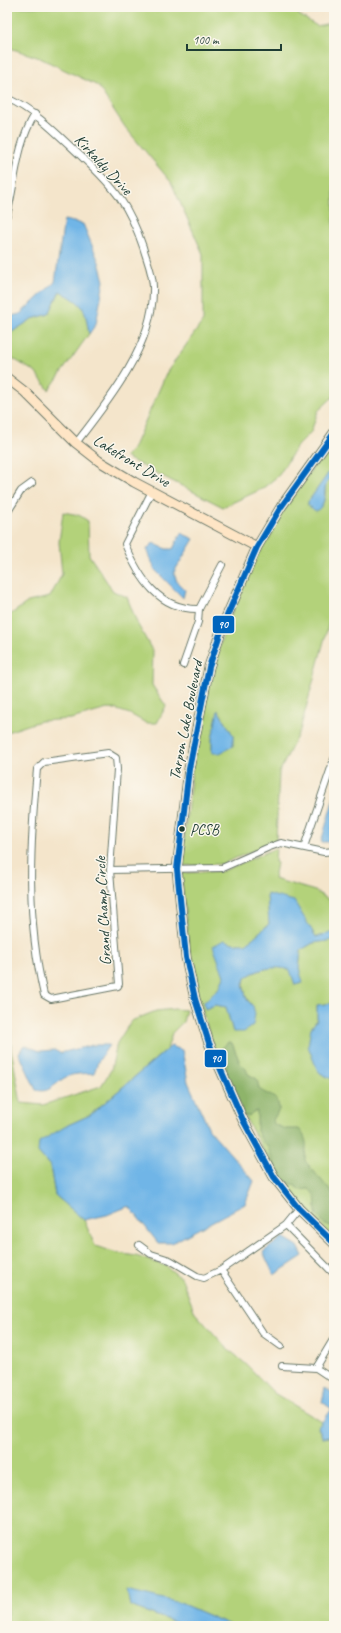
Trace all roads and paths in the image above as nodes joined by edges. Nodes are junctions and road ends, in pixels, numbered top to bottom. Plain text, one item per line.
1 (7, 98) edge
2 (35, 114) junction
3 (7, 215) edge
4 (7, 378) edge
5 (334, 433) edge
6 (76, 443) junction
7 (32, 483) dead end
8 (152, 491) junction
9 (7, 513) edge
10 (257, 546) junction
11 (222, 565) dead end
12 (199, 609) junction
13 (183, 665) dead end
14 (334, 759) edge
15 (304, 847) junction
16 (334, 851) edge
17 (177, 869) junction
18 (110, 870) junction
19 (299, 1209) junction
20 (286, 1225) junction
21 (334, 1243) edge
22 (140, 1245) dead end
23 (221, 1270) junction
24 (334, 1274) edge
25 (334, 1338) edge
26 (281, 1346) dead end
27 (282, 1366) dead end
28 (316, 1368) junction
29 (334, 1380) edge

1 - 2 street, Kirkaldy Drive
2 - 3 street
2 - 6 street, Kirkaldy Drive
4 - 6 street, Lakefront Drive
5 - 10 street, Tarpon Lake Boulevard
6 - 8 street, Lakefront Drive
7 - 9 street
8 - 10 street, Lakefront Drive
8 - 12 street
10 - 17 street, Tarpon Lake Boulevard
11 - 12 street
12 - 13 street
14 - 15 street
15 - 16 street
15 - 17 street
17 - 18 street
17 - 19 street, Tarpon Lake Boulevard
18 - 18 street, Grand Champ Circle
19 - 20 street
19 - 21 street, Tarpon Lake Boulevard
20 - 23 street
20 - 24 street
22 - 23 street
23 - 26 street
25 - 28 street
27 - 28 street
28 - 29 street

